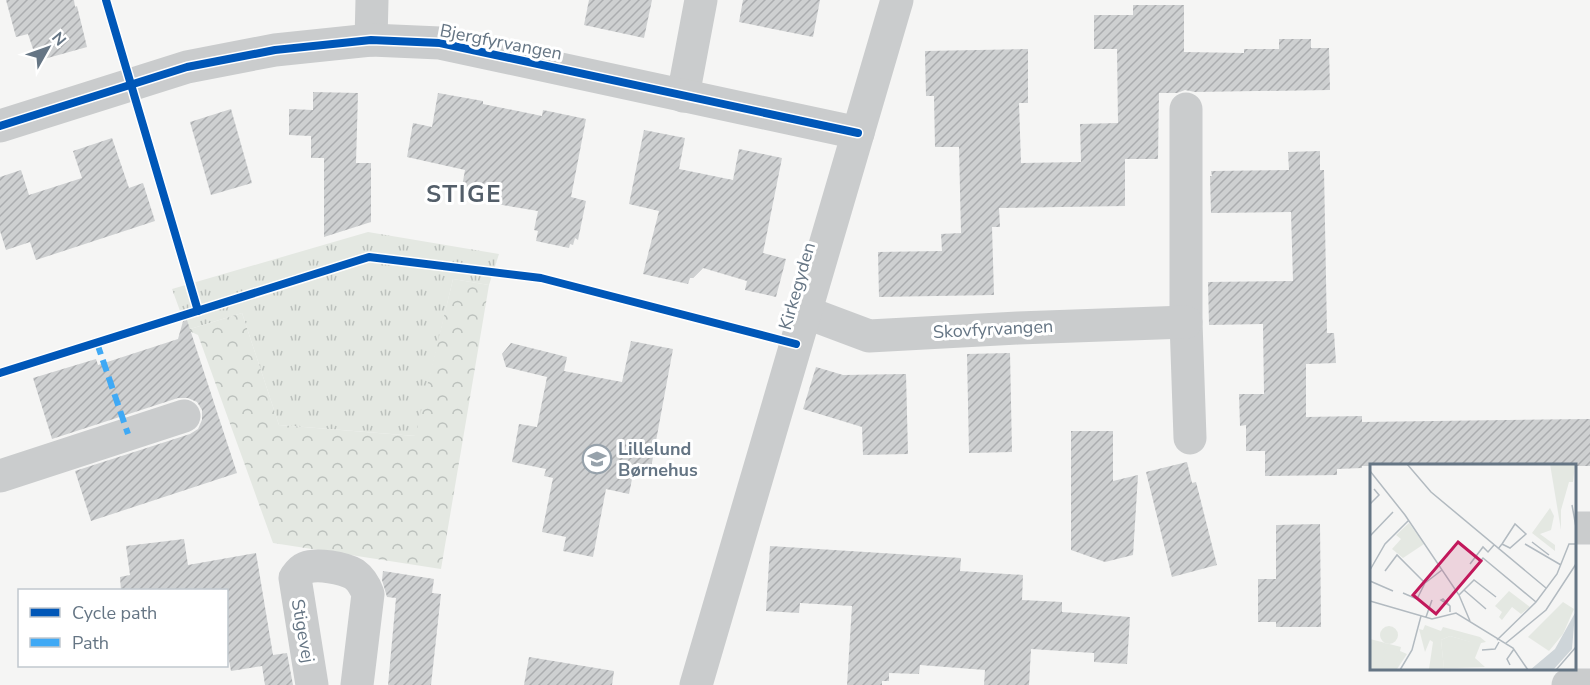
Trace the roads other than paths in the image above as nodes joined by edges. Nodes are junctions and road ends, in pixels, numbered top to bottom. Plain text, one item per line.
1 (372, 0) edge
2 (701, 0) edge
3 (897, 0) edge
4 (371, 40) junction
5 (683, 96) junction
6 (1186, 108) dead end
7 (0, 126) edge
8 (858, 133) junction
9 (805, 312) junction
10 (1186, 322) junction
11 (184, 416) dead end
12 (1190, 438) dead end
13 (0, 476) edge
14 (312, 685) edge
15 (357, 685) edge
16 (696, 685) edge
17 (1568, 685) edge
18 (1590, 685) edge

1 - 4 street
2 - 5 street
3 - 8 street, Kirkegyden
4 - 5 street, Bjergfyrvangen
4 - 7 street, Bjergfyrvangen
5 - 8 street, Bjergfyrvangen
6 - 10 street
8 - 9 street, Kirkegyden
9 - 10 street, Skovfyrvangen
9 - 16 street, Kirkegyden
10 - 12 street
11 - 13 street
14 - 15 street, Stigevej
17 - 18 street

